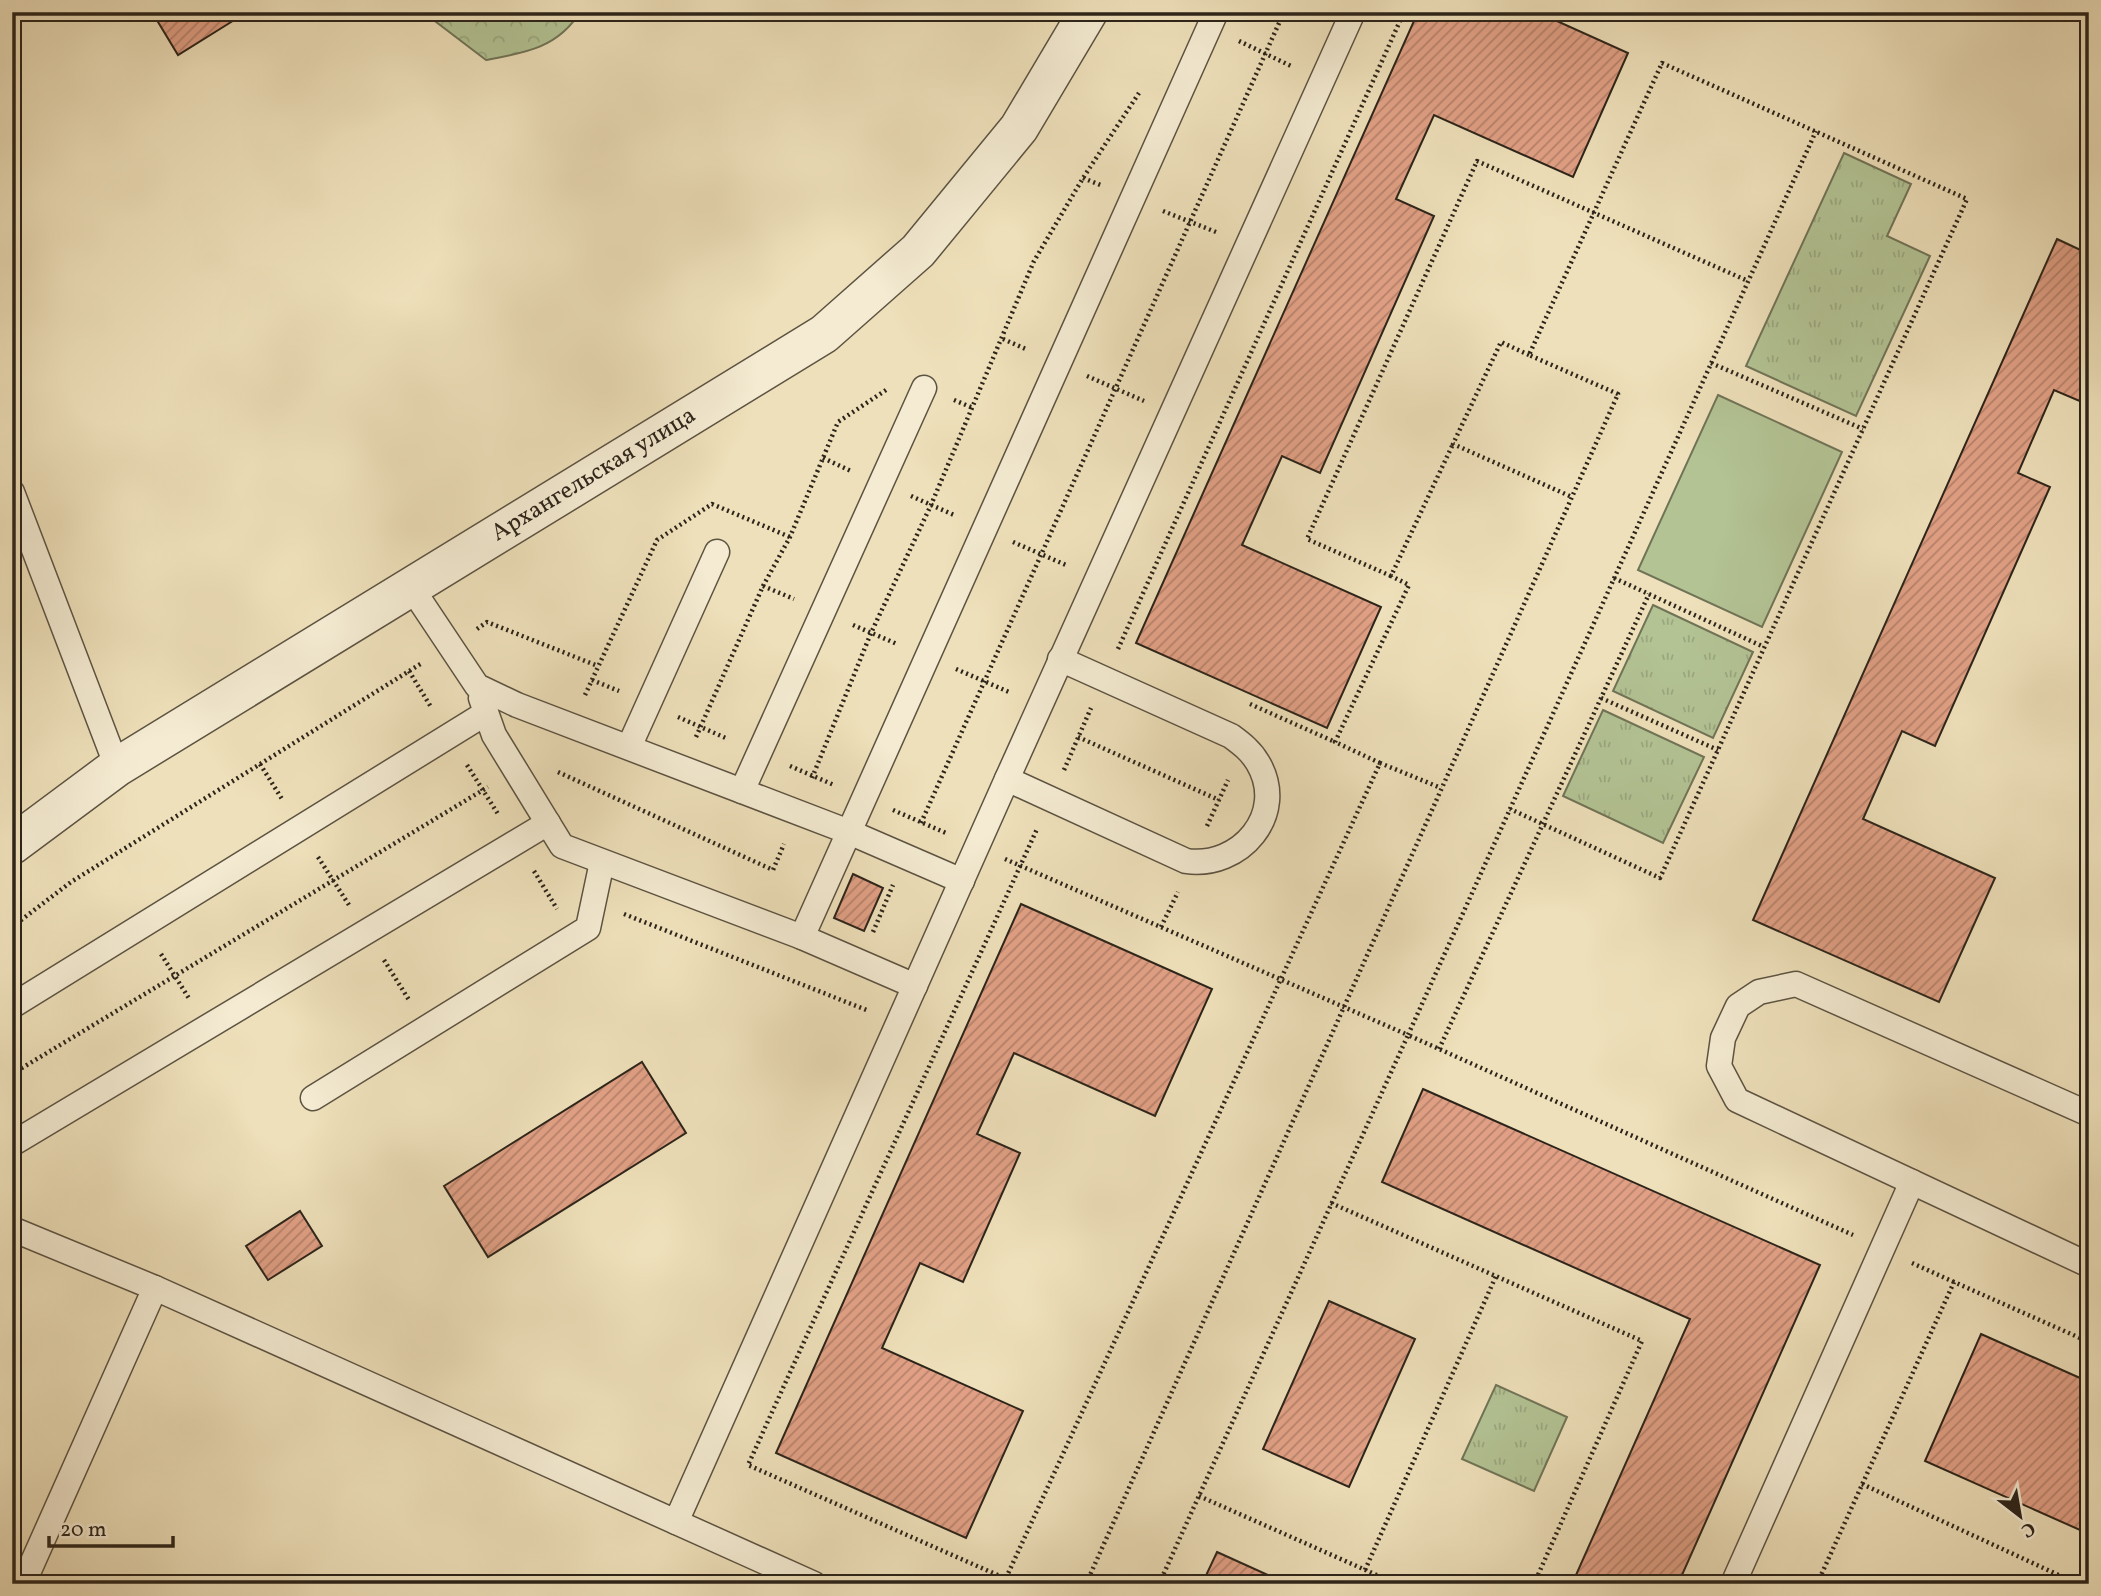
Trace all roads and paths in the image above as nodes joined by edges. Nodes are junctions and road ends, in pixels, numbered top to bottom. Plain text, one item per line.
1 (1088, 12) edge
2 (1284, 12) edge
3 (1353, 12) edge
4 (1404, 12) edge
5 (1212, 20) edge
6 (1265, 54) junction
7 (1322, 80) junction
8 (1143, 86) dead end
9 (1365, 99) junction
10 (1816, 131) junction
11 (1083, 178) junction
12 (1133, 198) junction
13 (1594, 213) junction
14 (1190, 222) junction
15 (1248, 245) junction
16 (1292, 263) junction
17 (1748, 281) junction
18 (1003, 339) junction
19 (1529, 355) junction
20 (1711, 363) junction
21 (1059, 364) junction
22 (924, 388) junction
23 (1116, 388) junction
24 (973, 408) junction
25 (1172, 413) junction
26 (1863, 429) junction
27 (1215, 432) junction
28 (1453, 444) junction
29 (12, 492) edge
30 (1572, 497) junction
31 (717, 552) dead end
32 (1391, 576) junction
33 (1614, 578) junction
34 (411, 587) junction
35 (1650, 594) junction
36 (450, 645) junction
37 (1764, 647) junction
38 (1060, 659) junction
39 (598, 666) dead end
40 (409, 671) junction
41 (1104, 679) junction
42 (592, 680) dead end
43 (477, 686) junction
44 (1601, 698) junction
45 (648, 704) junction
46 (486, 713) junction
47 (700, 727) junction
48 (449, 736) junction
49 (1078, 737) junction
50 (1244, 746) junction
51 (629, 747) junction
52 (1718, 750) junction
53 (759, 752) junction
54 (1380, 763) junction
55 (260, 764) junction
56 (117, 766) junction
57 (683, 768) junction
58 (516, 771) junction
59 (813, 776) junction
60 (1007, 779) junction
61 (1441, 788) junction
62 (483, 790) junction
63 (741, 791) junction
64 (864, 798) junction
65 (1051, 800) junction
66 (1219, 800) junction
67 (1510, 809) junction
68 (797, 812) junction
69 (921, 822) junction
70 (548, 823) junction
71 (1542, 824) junction
72 (300, 828) junction
73 (849, 832) junction
74 (516, 842) junction
75 (12, 845) edge
76 (977, 847) junction
77 (906, 857) junction
78 (602, 862) junction
79 (1191, 862) junction
80 (1021, 866) junction
81 (773, 870) dead end
82 (333, 880) junction
83 (962, 881) junction
84 (593, 902) junction
85 (142, 925) junction
86 (12, 927) edge
87 (1161, 927) junction
88 (366, 932) junction
89 (574, 936) junction
90 (802, 937) junction
91 (859, 962) junction
92 (175, 975) junction
93 (1281, 978) junction
94 (915, 986) junction
95 (12, 1006) edge
96 (1343, 1007) junction
97 (898, 1023) junction
98 (208, 1027) junction
99 (426, 1027) junction
100 (1408, 1035) junction
101 (940, 1043) junction
102 (1439, 1049) junction
103 (12, 1074) edge
104 (313, 1098) dead end
105 (2089, 1114) edge
106 (12, 1144) edge
107 (1912, 1182) junction
108 (1331, 1203) junction
109 (12, 1230) edge
110 (1853, 1234) dead end
111 (2089, 1265) edge
112 (1496, 1276) junction
113 (155, 1288) junction
114 (2089, 1342) edge
115 (1862, 1484) junction
116 (1199, 1496) junction
117 (676, 1522) junction
118 (1365, 1570) junction
119 (2062, 1577) junction
120 (1006, 1578) junction
121 (23, 1584) edge
122 (814, 1584) edge
123 (1018, 1584) edge
124 (1086, 1584) edge
125 (1159, 1584) edge
126 (1396, 1584) edge
127 (1534, 1584) edge
128 (1733, 1584) edge
129 (1817, 1584) edge
130 (2061, 1584) edge
131 (2078, 1584) edge

1 - 34 street, Архангельская улица
2 - 6 path
3 - 7 lane
4 - 9 path
5 - 6 path
5 - 12 lane
6 - 7 path
6 - 14 path
7 - 9 path
7 - 15 lane
8 - 11 path
9 - 16 path
10 - 13 path
10 - 17 path
10 - 26 path
11 - 12 path
11 - 18 path
12 - 14 path
12 - 21 lane
13 - 17 path
13 - 19 path
13 - 32 path
14 - 15 path
14 - 23 path
15 - 16 path
15 - 25 lane
16 - 27 path
17 - 20 path
18 - 21 path
18 - 24 path
19 - 28 path
19 - 30 path
20 - 26 path
20 - 33 path
21 - 23 path
21 - 64 lane
22 - 24 path
22 - 47 path
22 - 53 lane
23 - 25 path
23 - 69 path
24 - 59 path
25 - 27 path
25 - 38 lane
26 - 37 path
27 - 41 path
28 - 30 path
28 - 32 path
29 - 56 lane
30 - 61 path
31 - 45 lane
32 - 54 path
33 - 35 path
33 - 67 path
34 - 36 lane
34 - 56 street, Архангельская улица
35 - 37 path
35 - 44 path
36 - 39 path
36 - 40 path
36 - 43 lane
37 - 52 path
38 - 41 lane
38 - 60 lane
40 - 48 path
40 - 55 path
41 - 49 path
41 - 50 lane
42 - 45 path
43 - 46 lane
43 - 51 lane
44 - 52 path
44 - 71 path
45 - 47 path
45 - 51 lane
46 - 48 lane
46 - 58 lane
47 - 53 path
47 - 57 path
48 - 62 path
48 - 72 lane
49 - 65 path
49 - 66 path
50 - 66 path
50 - 79 lane
51 - 57 lane
52 - 71 path
53 - 59 path
53 - 63 lane
54 - 61 path
54 - 93 path
55 - 72 path
55 - 86 path
56 - 75 street, Архангельская улица
57 - 63 lane
58 - 62 path
58 - 70 lane
59 - 64 path
59 - 68 path
60 - 65 lane
60 - 76 lane
61 - 96 path
62 - 74 path
62 - 82 path
63 - 68 lane
64 - 69 path
64 - 73 lane
65 - 79 lane
65 - 80 path
66 - 79 path
67 - 71 path
67 - 100 path
68 - 73 lane
68 - 81 path
69 - 76 path
69 - 77 path
70 - 74 lane
70 - 78 lane
71 - 102 path
72 - 82 path
72 - 85 lane
73 - 77 lane
73 - 90 lane
74 - 88 lane
74 - 89 path
76 - 80 path
76 - 83 lane
77 - 83 lane
77 - 91 path
78 - 84 lane
78 - 90 lane
79 - 87 path
80 - 87 path
80 - 101 path
82 - 88 path
82 - 92 path
83 - 94 lane
84 - 89 lane
84 - 97 path
85 - 92 path
85 - 95 lane
87 - 93 path
88 - 98 lane
88 - 99 path
89 - 99 lane
90 - 91 lane
91 - 94 lane
92 - 98 path
92 - 103 path
93 - 96 path
93 - 120 path
94 - 97 lane
96 - 100 path
96 - 124 path
97 - 101 path
97 - 117 lane
98 - 106 lane
99 - 104 lane
100 - 102 path
100 - 108 path
101 - 120 path
102 - 110 path
105 - 107 lane
107 - 111 lane
107 - 128 lane
108 - 112 path
108 - 116 path
109 - 113 lane
112 - 118 path
112 - 127 path
113 - 117 lane
113 - 121 lane
114 - 115 path
115 - 119 path
115 - 129 path
116 - 118 path
116 - 125 path
117 - 122 lane
118 - 126 path
119 - 130 path
119 - 131 path
120 - 123 path

